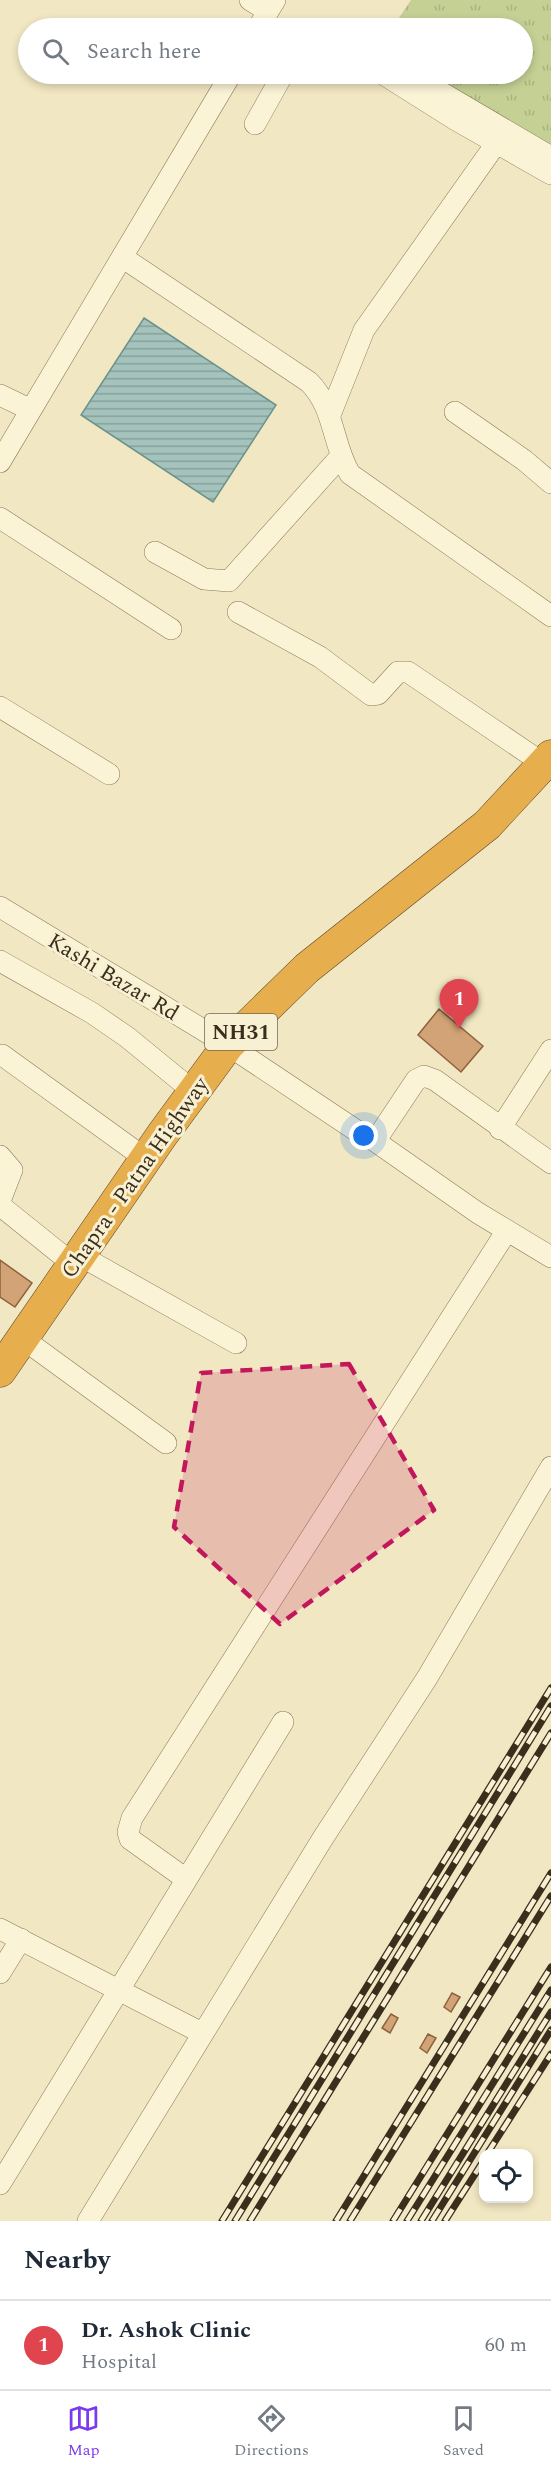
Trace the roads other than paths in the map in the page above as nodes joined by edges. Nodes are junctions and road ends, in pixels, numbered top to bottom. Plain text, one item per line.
1 (250, 0) edge
2 (267, 13) edge
3 (225, 84) edge
4 (277, 84) edge
5 (401, 84) edge
6 (424, 84) edge
7 (255, 124) dead end
8 (501, 138) junction
9 (551, 157) edge
10 (551, 174) edge
11 (122, 257) junction
12 (0, 395) edge
13 (32, 410) junction
14 (455, 412) dead end
15 (330, 415) junction
16 (341, 456) junction
17 (0, 462) edge
18 (551, 483) edge
19 (0, 518) edge
20 (155, 552) dead end
21 (238, 612) dead end
22 (551, 616) edge
23 (171, 629) dead end
24 (0, 708) edge
25 (546, 767) edge
26 (109, 774) dead end
27 (0, 907) edge
28 (0, 961) edge
29 (228, 1045) junction
30 (551, 1050) edge
31 (2, 1055) dead end
32 (193, 1091) junction
33 (500, 1129) junction
34 (372, 1139) junction
35 (0, 1156) edge
36 (146, 1160) junction
37 (551, 1163) edge
38 (506, 1232) junction
39 (551, 1257) edge
40 (76, 1260) junction
41 (22, 1338) junction
42 (236, 1343) dead end
43 (0, 1371) edge
44 (166, 1443) dead end
45 (551, 1467) edge
46 (544, 1497) edge
47 (283, 1722) dead end
48 (186, 1879) junction
49 (0, 1929) edge
50 (21, 1939) junction
51 (0, 1973) edge
52 (119, 1992) junction
53 (202, 2034) junction
54 (0, 2184) edge
55 (88, 2221) edge

1 - 2 street
3 - 11 street
4 - 7 street
5 - 8 street
6 - 8 street
8 - 9 street
8 - 10 street
8 - 15 street
11 - 13 street
11 - 15 street
12 - 13 street
13 - 17 street
14 - 18 street
15 - 16 street
16 - 20 street
16 - 22 street
19 - 23 street
21 - 25 street
24 - 26 street
25 - 29 highway, Chapra - Patna Highway / NH31
27 - 29 street, Kashi Bazar Rd
28 - 32 street
29 - 32 highway, Chapra - Patna Highway / NH31
29 - 34 street, Kashi Bazar Rd
30 - 33 street
31 - 36 street
32 - 36 highway, Chapra - Patna Highway / NH31
33 - 34 street
33 - 37 street
34 - 38 street, Kashi Bazar Rd
35 - 40 street
36 - 40 highway, Chapra - Patna Highway / NH31
38 - 39 street, Kashi Bazar Rd
38 - 48 street
40 - 41 highway, Chapra - Patna Highway / NH31
40 - 42 street
41 - 43 highway, Chapra - Patna Highway / NH31
41 - 44 street
45 - 46 street
46 - 53 street
47 - 48 street
48 - 52 street
49 - 50 street
50 - 51 street
50 - 52 street
52 - 53 street
52 - 54 street
53 - 55 street

